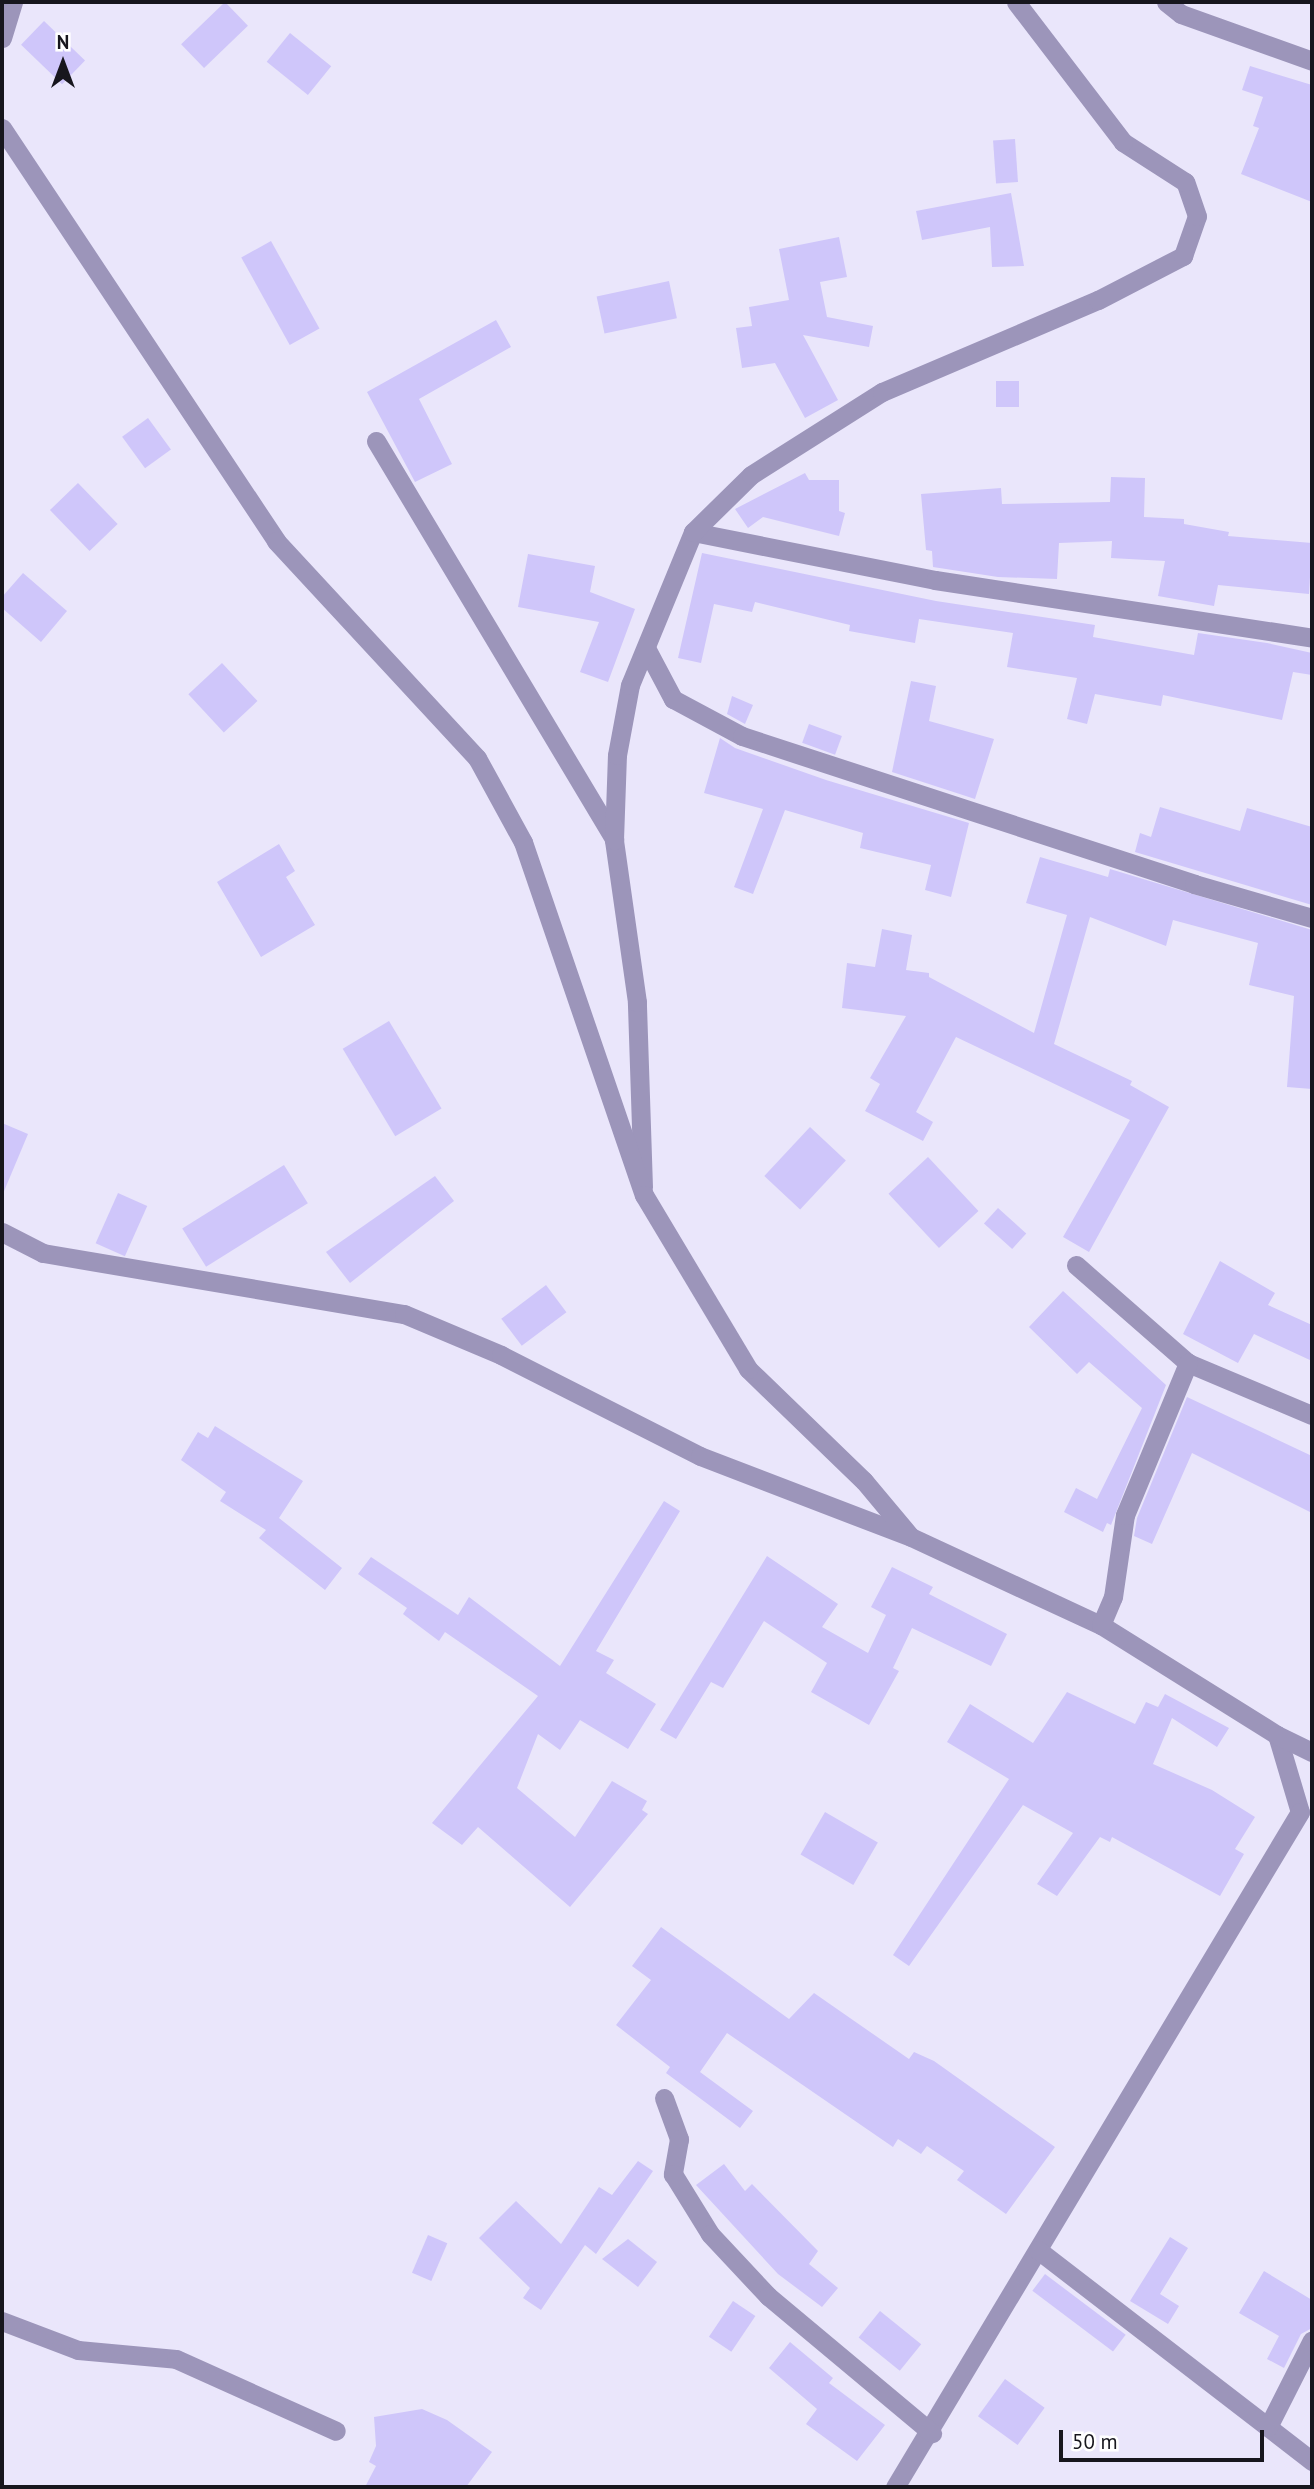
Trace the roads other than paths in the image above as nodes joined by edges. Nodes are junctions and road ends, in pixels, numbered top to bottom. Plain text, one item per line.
1 (13, 2) edge
2 (1016, 2) edge
3 (1166, 2) edge
4 (2, 38) edge
5 (1312, 61) edge
6 (2, 128) edge
7 (376, 441) dead end
8 (693, 532) junction
9 (1312, 638) edge
10 (646, 648) junction
11 (614, 840) junction
12 (1312, 918) edge
13 (644, 1195) junction
14 (2, 1232) edge
15 (1076, 1265) dead end
16 (1188, 1363) junction
17 (1312, 1415) edge
18 (911, 1536) junction
19 (1101, 1625) junction
20 (1277, 1735) junction
21 (1312, 1752) edge
22 (664, 2098) dead end
23 (1038, 2250) junction
24 (2, 2321) edge
25 (1312, 2340) edge
26 (1268, 2427) junction
27 (336, 2431) dead end
28 (932, 2433) junction
29 (1312, 2461) edge
30 (895, 2487) edge

1 - 4 street
2 - 8 street
3 - 5 street
6 - 13 street
7 - 11 street
8 - 9 street
8 - 10 street
10 - 11 street
10 - 12 street
11 - 13 street
13 - 18 street
14 - 18 street
15 - 16 street
16 - 17 street
16 - 19 street
18 - 19 street
19 - 20 street
20 - 21 street
20 - 23 street
22 - 28 street
23 - 26 street
23 - 28 street
24 - 27 street
25 - 26 street
26 - 29 street
28 - 30 street

